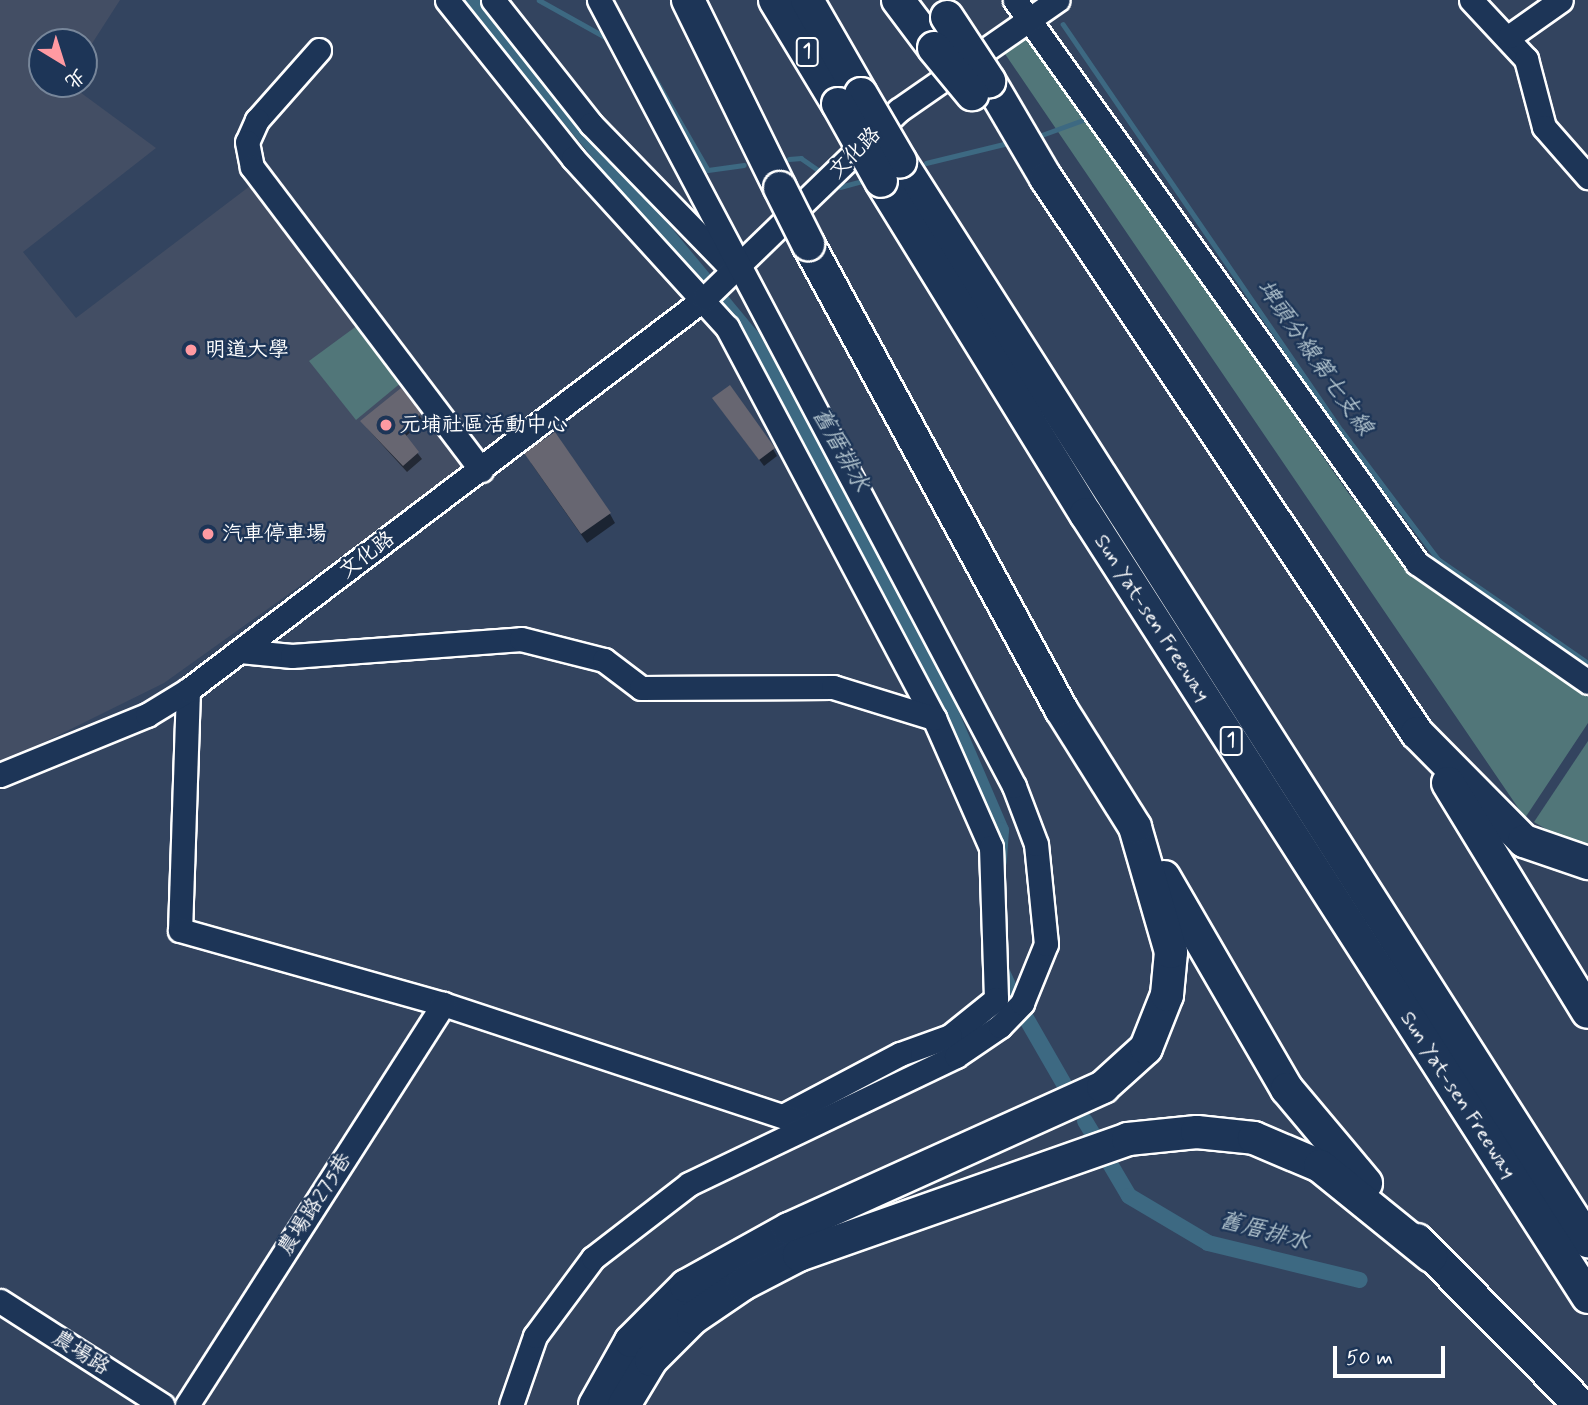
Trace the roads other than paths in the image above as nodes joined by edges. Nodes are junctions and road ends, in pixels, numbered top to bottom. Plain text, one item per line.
1 (447, 0) edge
2 (493, 0) edge
3 (600, 0) edge
4 (678, 0) edge
5 (688, 0) edge
6 (775, 0) edge
7 (807, 0) edge
8 (898, 0) edge
9 (1015, 0) edge
10 (1057, 0) edge
11 (1471, 0) edge
12 (1561, 0) edge
13 (941, 8) edge
14 (1030, 21) junction
15 (1510, 36) junction
16 (318, 50) dead end
17 (980, 88) junction
18 (734, 99) junction
19 (849, 99) junction
20 (890, 171) junction
21 (1588, 177) edge
22 (734, 271) junction
23 (707, 296) junction
24 (481, 470) junction
25 (240, 651) junction
26 (1588, 682) edge
27 (188, 690) junction
28 (934, 718) junction
29 (1417, 733) junction
30 (0, 775) edge
31 (1135, 827) junction
32 (1588, 863) edge
33 (443, 1004) junction
34 (1588, 1012) edge
35 (783, 1116) junction
36 (812, 1126) junction
37 (1588, 1241) edge
38 (1431, 1256) junction
39 (1588, 1297) edge
40 (0, 1301) edge
41 (162, 1405) edge
42 (187, 1405) edge
43 (511, 1405) edge
44 (595, 1405) edge
45 (624, 1405) edge
46 (1580, 1405) edge

1 - 23 street
2 - 22 street
3 - 22 street
4 - 18 highway
5 - 18 highway
6 - 19 highway, Sun Yat-sen Freeway / 1
7 - 19 highway, Sun Yat-sen Freeway / 1
8 - 17 highway, bridge
9 - 14 street
10 - 14 street, 文化路
11 - 15 street
12 - 15 street
13 - 17 highway, bridge
14 - 22 street, 文化路
14 - 26 street
15 - 21 street
16 - 24 street
17 - 29 highway
18 - 31 highway, bridge
19 - 20 highway, Sun Yat-sen Freeway / 1, bridge
20 - 37 highway, Sun Yat-sen Freeway / 1
20 - 39 highway, Sun Yat-sen Freeway / 1
22 - 23 street, 文化路
22 - 36 street
23 - 24 street, 文化路
23 - 28 street
24 - 25 street, 文化路
25 - 27 street, 文化路
25 - 28 street
27 - 30 street, 文化路
27 - 33 street
28 - 35 street
29 - 32 highway
29 - 34 highway
31 - 38 highway
31 - 44 highway
33 - 35 street
33 - 42 street, 農場路275巷
35 - 36 street
36 - 43 street
38 - 45 highway
38 - 46 highway
40 - 41 street, 農場路

